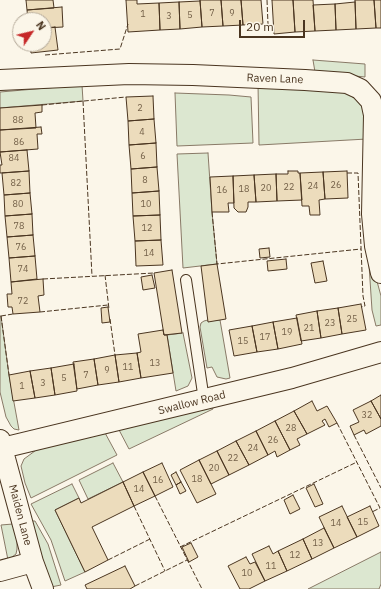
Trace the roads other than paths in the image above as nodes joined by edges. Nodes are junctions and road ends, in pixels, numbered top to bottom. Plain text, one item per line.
1 (0, 80) edge
2 (381, 273) edge
3 (186, 280) dead end
4 (381, 352) edge
5 (204, 400) junction
6 (1, 444) edge
7 (34, 562) junction
8 (0, 571) edge
9 (43, 589) edge

1 - 2 street, Raven Lane
3 - 5 lane
4 - 5 street, Swallow Road
5 - 6 street, Swallow Road
6 - 7 street, Maiden Lane
7 - 8 street
7 - 9 street, Maiden Lane

